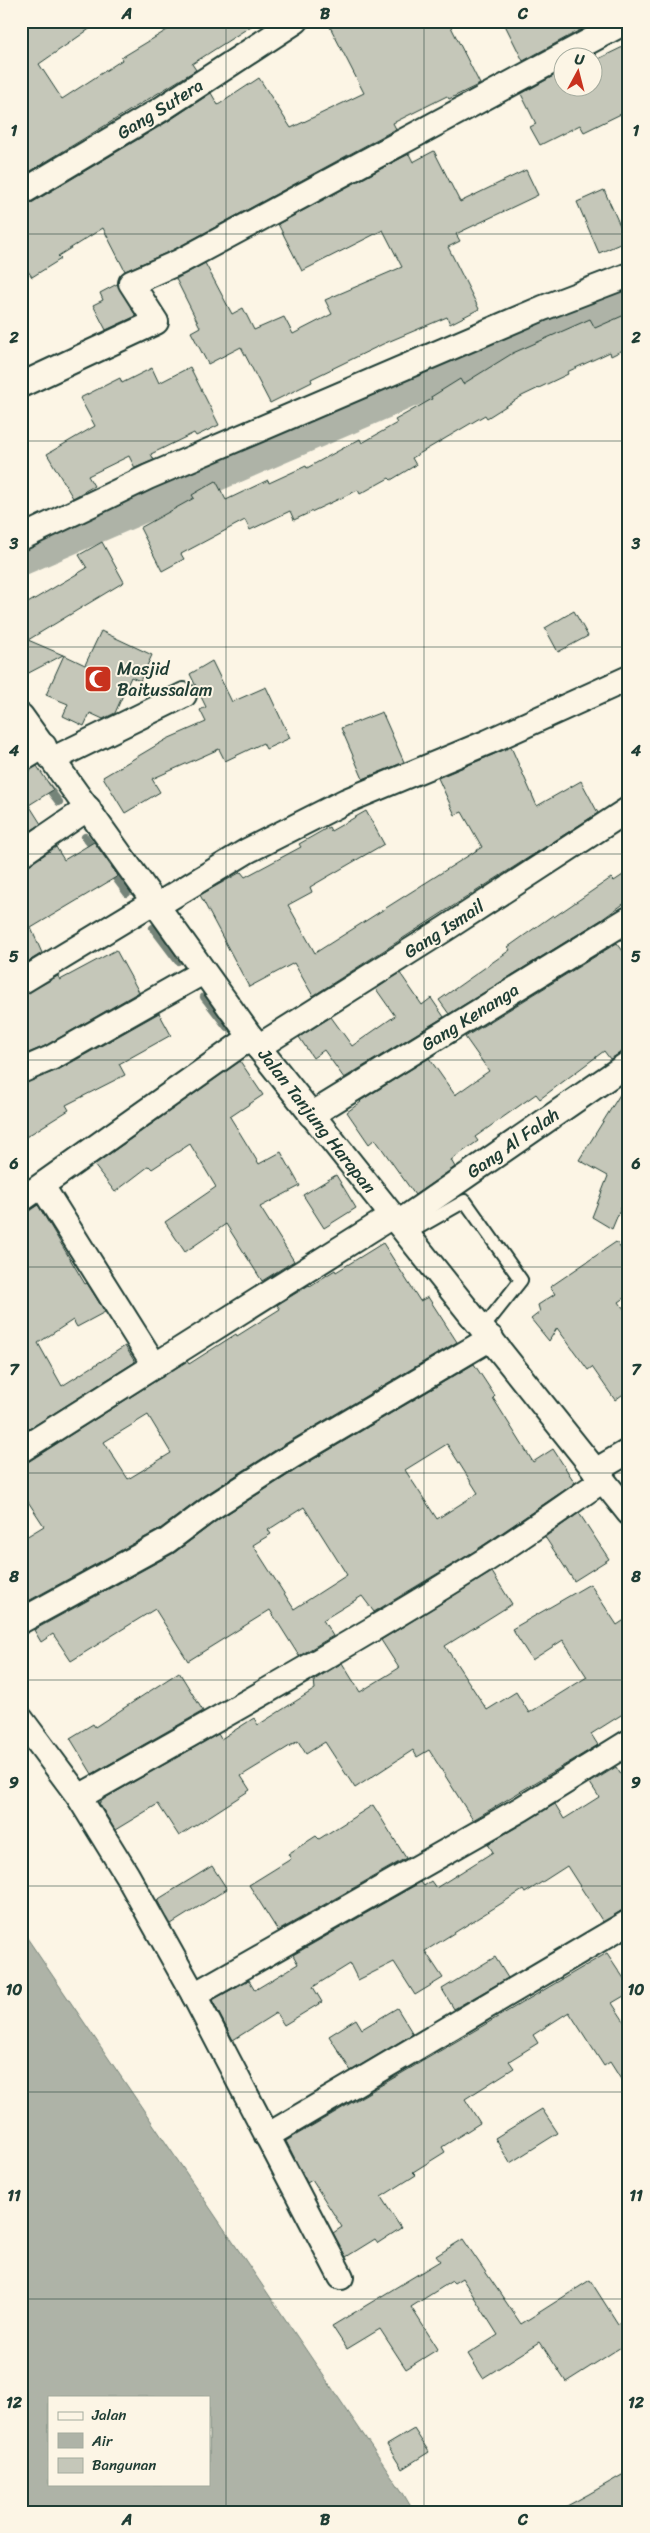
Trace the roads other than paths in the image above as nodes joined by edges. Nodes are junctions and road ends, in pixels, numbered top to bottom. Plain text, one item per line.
1 (296, 21) edge
2 (627, 21) edge
3 (21, 193) edge
4 (629, 275) edge
5 (21, 385) edge
6 (21, 538) edge
7 (629, 678) edge
8 (184, 695) dead end
9 (21, 716) edge
10 (48, 752) junction
11 (21, 760) edge
12 (88, 808) junction
13 (629, 809) edge
14 (21, 854) edge
15 (156, 903) junction
16 (629, 919) edge
17 (203, 972) junction
18 (21, 982) edge
19 (254, 1042) junction
20 (629, 1062) edge
21 (21, 1071) edge
22 (311, 1115) junction
23 (42, 1186) junction
24 (21, 1200) edge
25 (399, 1224) junction
26 (487, 1333) junction
27 (155, 1366) junction
28 (21, 1450) edge
29 (629, 1451) edge
30 (599, 1475) junction
31 (629, 1513) edge
32 (21, 1620) edge
33 (21, 1719) edge
34 (629, 1742) edge
35 (79, 1798) junction
36 (629, 1922) edge
37 (194, 1995) junction
38 (267, 2136) junction
39 (341, 2276) dead end

1 - 3 street, Gang Sutera
2 - 5 street
4 - 6 street
7 - 15 street
8 - 10 street
9 - 10 street, Jalan Tanjung Harapan
10 - 11 street
10 - 12 street, Jalan Tanjung Harapan
12 - 14 street
12 - 15 street, Jalan Tanjung Harapan
13 - 19 street, Gang Ismail
15 - 17 street, Jalan Tanjung Harapan
15 - 18 street
16 - 22 street, Gang Kenanga
17 - 19 street, Jalan Tanjung Harapan
17 - 21 street
19 - 22 street, Jalan Tanjung Harapan
19 - 23 street, Gang Ismail
20 - 25 street, Gang Al Falah
22 - 25 street, Jalan Tanjung Harapan
23 - 24 street, Gang Ismail
23 - 27 street
25 - 26 street, Jalan Tanjung Harapan
25 - 26 lane
25 - 27 street, Gang Al Falah
26 - 30 street, Jalan Tanjung Harapan
26 - 32 street
27 - 28 street, Gang Al Falah
29 - 30 street
30 - 31 street, Jalan Tanjung Harapan
30 - 35 street
33 - 35 street
34 - 37 street
35 - 37 street
36 - 38 street
37 - 38 street
38 - 39 street

